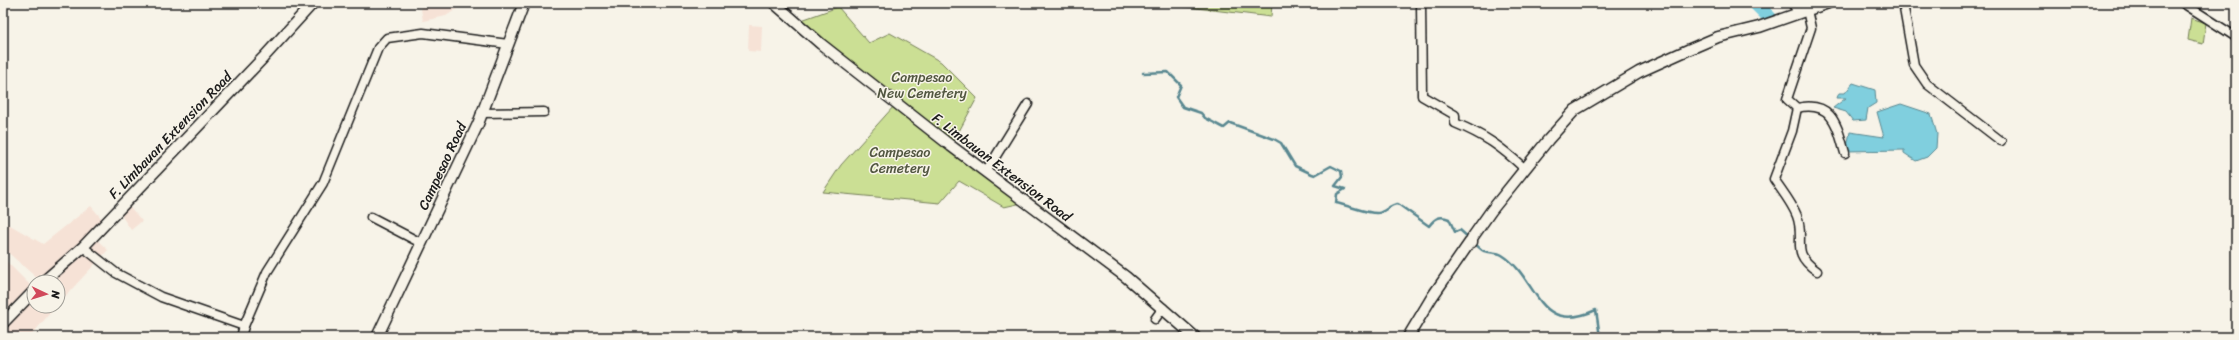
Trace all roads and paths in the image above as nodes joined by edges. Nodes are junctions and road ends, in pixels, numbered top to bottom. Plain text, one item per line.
1 (313, 3) edge
2 (524, 3) edge
3 (774, 3) edge
4 (1421, 3) edge
5 (1792, 3) edge
6 (1828, 3) edge
7 (1903, 3) edge
8 (2183, 3) edge
9 (1803, 11) junction
10 (2236, 37) edge
11 (508, 44) junction
12 (1028, 104) dead end
13 (1797, 108) junction
14 (544, 112) dead end
15 (482, 113) junction
16 (2000, 141) dead end
17 (1845, 153) dead end
18 (1525, 169) junction
19 (986, 172) junction
20 (371, 217) dead end
21 (421, 243) junction
22 (83, 247) junction
23 (1817, 271) dead end
24 (52, 274) edge
25 (26, 294) edge
26 (26, 299) edge
27 (1163, 308) junction
28 (3, 314) edge
29 (1155, 319) dead end
30 (3, 323) edge
31 (244, 326) junction
32 (241, 337) edge
33 (378, 337) edge
34 (1195, 337) edge
35 (1408, 337) edge

1 - 22 street, F. Limbauan Extension Road
2 - 11 street, Campesao Road
3 - 19 street, F. Limbauan Extension Road
4 - 18 street
5 - 9 street
6 - 9 street
7 - 16 street
8 - 10 street
9 - 13 street
9 - 18 street
11 - 15 street, Campesao Road
11 - 31 street
12 - 19 street
13 - 17 street
13 - 23 street
14 - 15 street
15 - 21 street, Campesao Road
18 - 35 street
19 - 27 street, F. Limbauan Extension Road
20 - 21 street
21 - 33 street, Campesao Road
22 - 24 street, F. Limbauan Extension Road
22 - 31 street
25 - 28 street
26 - 30 street
27 - 29 street
27 - 34 street, F. Limbauan Extension Road
31 - 32 street

